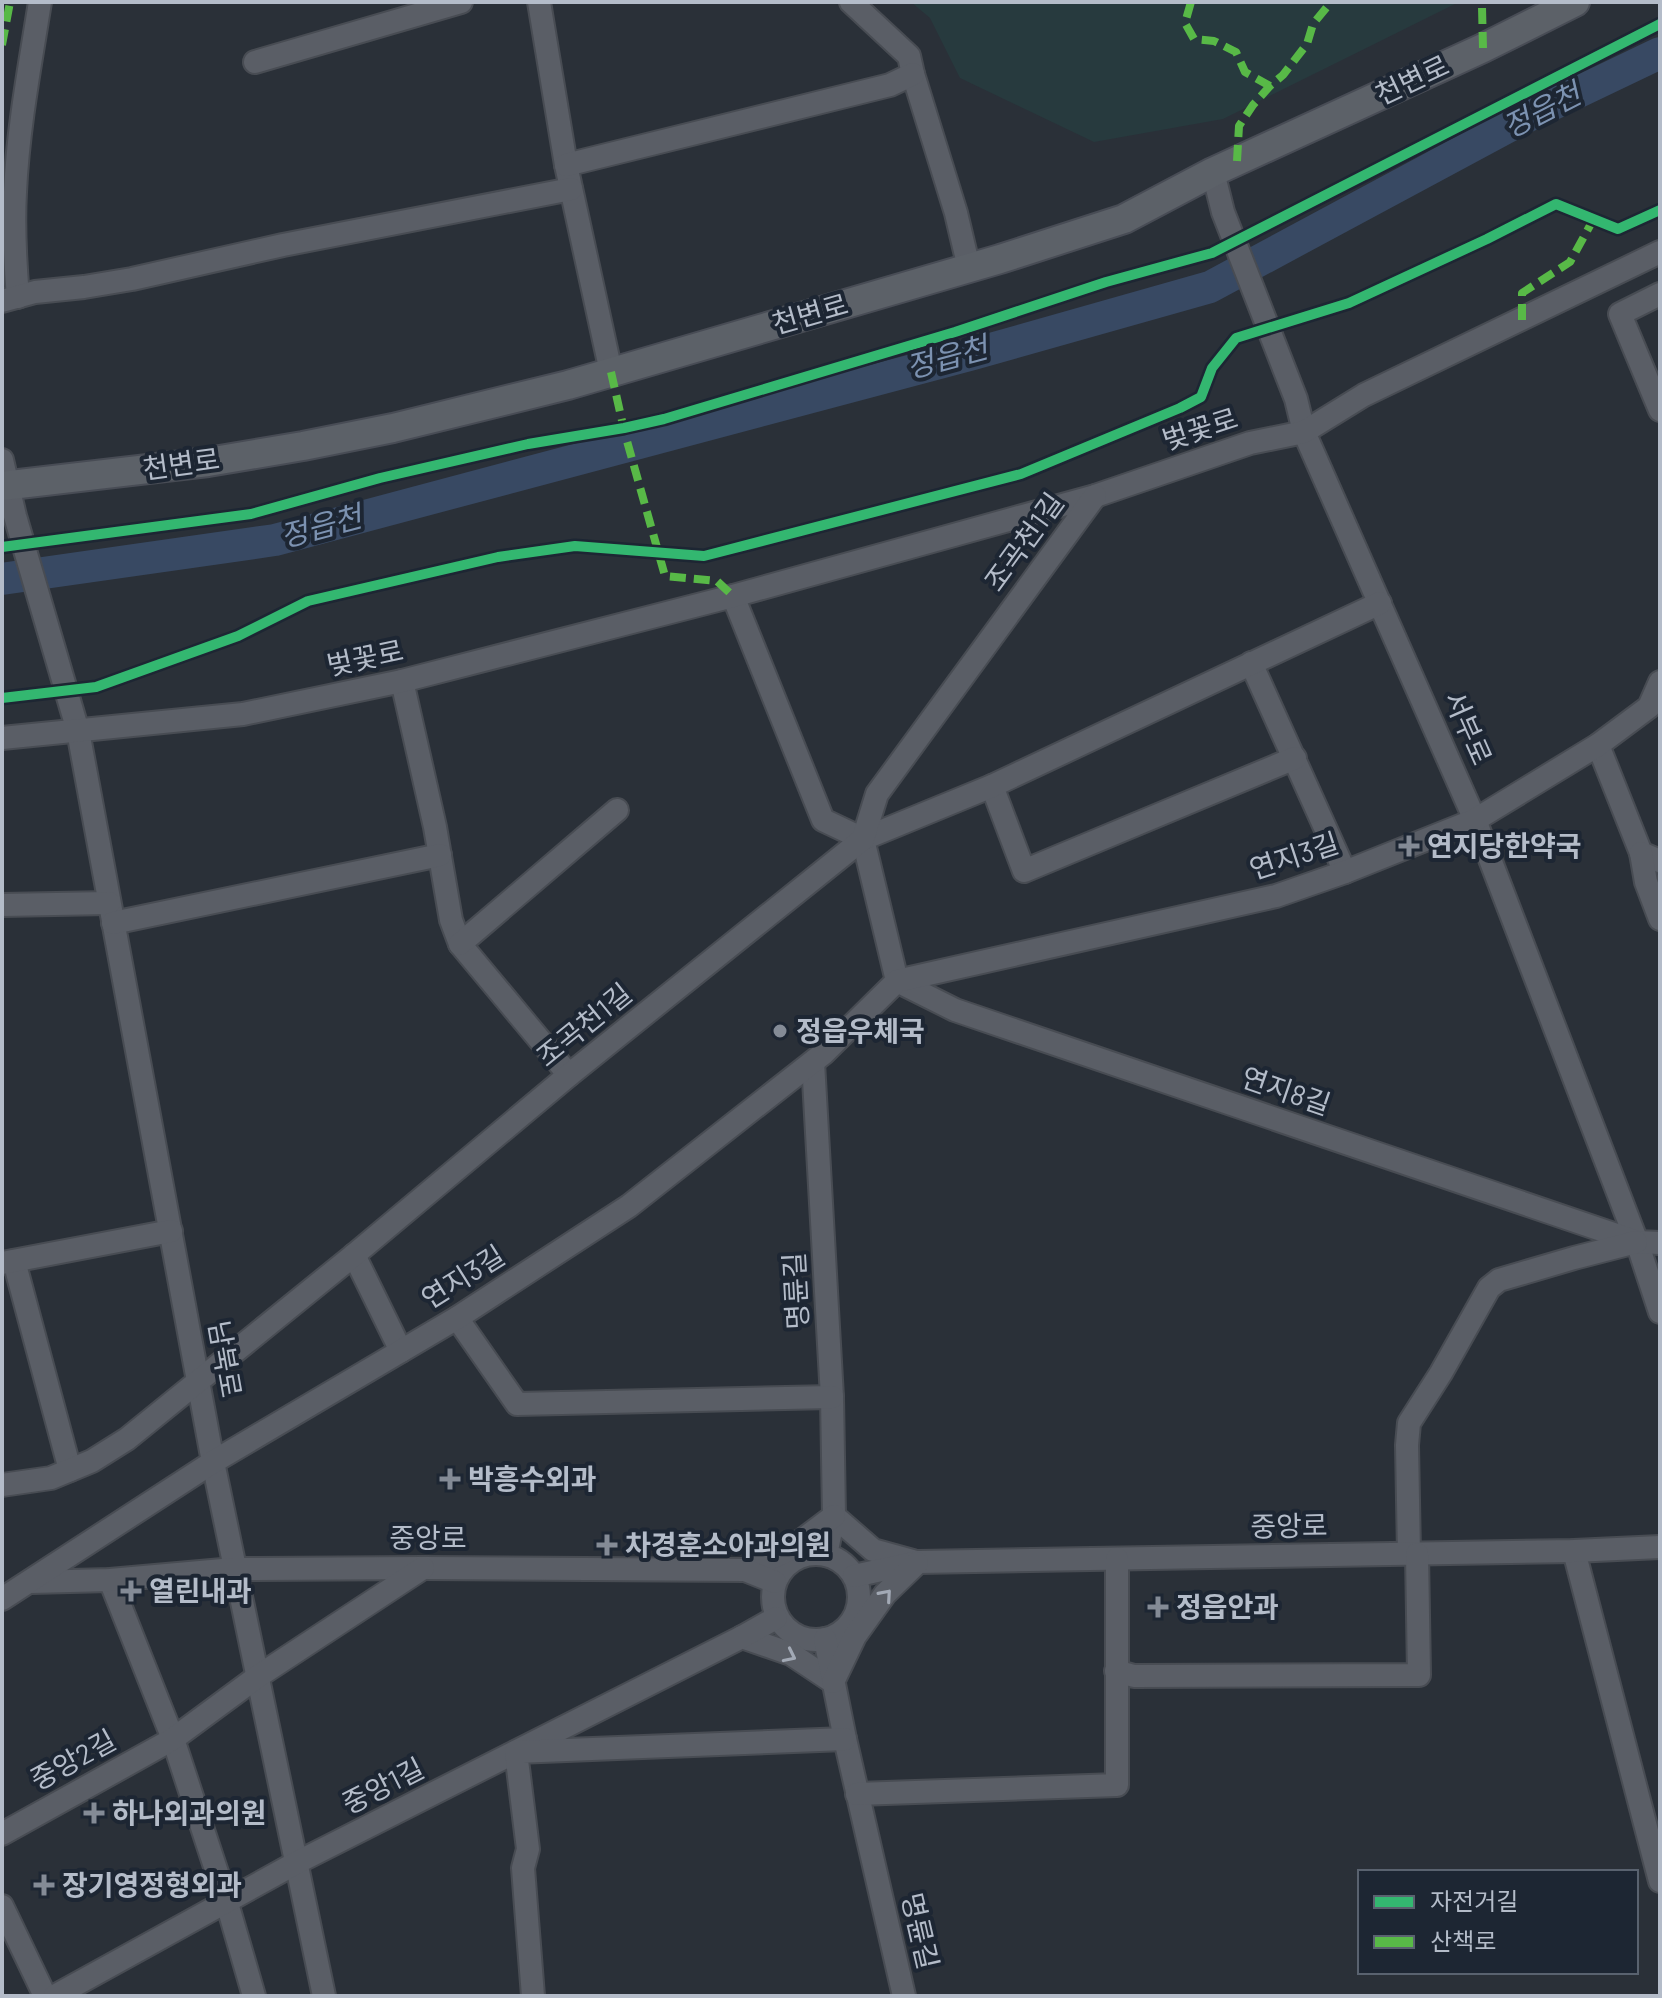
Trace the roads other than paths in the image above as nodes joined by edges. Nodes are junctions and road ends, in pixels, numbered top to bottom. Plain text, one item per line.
1 (40, 2) edge
2 (461, 2) edge
3 (539, 2) edge
4 (851, 2) edge
5 (1575, 2) edge
6 (255, 62) dead end
7 (913, 74) junction
8 (566, 165) junction
9 (1213, 172) junction
10 (571, 189) junction
11 (1660, 252) edge
12 (969, 268) junction
13 (1660, 294) edge
14 (10, 299) edge
15 (611, 372) junction
16 (1660, 410) edge
17 (1304, 432) junction
18 (4, 477) edge
19 (1095, 496) junction
20 (733, 596) junction
21 (1380, 603) junction
22 (1251, 663) junction
23 (402, 681) junction
24 (1660, 682) edge
25 (1655, 709) edge
26 (78, 731) junction
27 (2, 738) edge
28 (1598, 745) junction
29 (1295, 758) junction
30 (992, 786) junction
31 (617, 810) dead end
32 (1475, 820) junction
33 (863, 839) junction
34 (440, 855) junction
35 (1650, 857) edge
36 (1345, 872) junction
37 (2, 905) edge
38 (111, 913) junction
39 (1660, 919) edge
40 (460, 944) junction
41 (897, 981) junction
42 (813, 1062) junction
43 (569, 1075) junction
44 (171, 1231) junction
45 (1637, 1242) junction
46 (1660, 1243) edge
47 (354, 1255) junction
48 (8, 1262) edge
49 (1660, 1312) edge
50 (457, 1318) junction
51 (401, 1351) junction
52 (199, 1382) junction
53 (832, 1397) junction
54 (213, 1462) junction
55 (70, 1470) junction
56 (2, 1485) edge
57 (834, 1516) junction
58 (1660, 1547) edge
59 (1574, 1551) junction
60 (1413, 1554) junction
61 (826, 1555) junction
62 (1117, 1559) junction
63 (918, 1562) junction
64 (423, 1568) junction
65 (234, 1569) junction
66 (745, 1570) junction
67 (854, 1576) junction
68 (110, 1580) junction
69 (30, 1582) junction
70 (775, 1582) junction
71 (2, 1583) edge
72 (2, 1599) edge
73 (776, 1618) junction
74 (742, 1637) junction
75 (825, 1639) junction
76 (1116, 1671) junction
77 (257, 1677) junction
78 (833, 1682) junction
79 (173, 1739) junction
80 (845, 1739) junction
81 (516, 1752) junction
82 (857, 1794) junction
83 (2, 1834) edge
84 (296, 1863) junction
85 (1660, 1881) edge
86 (227, 1903) junction
87 (2, 1906) edge
88 (45, 1996) edge
89 (55, 1996) edge
90 (254, 1996) edge
91 (324, 1996) edge
92 (533, 1996) edge
93 (904, 1996) edge

1 - 14 street
2 - 6 street
3 - 8 street
4 - 7 street
5 - 9 main road, 천변로
7 - 8 street
7 - 12 street
8 - 10 street
9 - 12 main road, 천변로
9 - 17 street, 서부로
10 - 14 street
10 - 15 street
11 - 17 street, 벚꽃로
12 - 15 main road, 천변로
13 - 16 street
15 - 18 main road, 천변로
17 - 19 street, 벚꽃로
17 - 21 street, 서부로
18 - 26 street, 남북로
19 - 20 street, 벚꽃로
19 - 33 street, 조곡천1길
20 - 23 street, 벚꽃로
20 - 33 street
21 - 22 street
21 - 32 street, 서부로
22 - 29 street
22 - 30 street
23 - 26 street, 벚꽃로
23 - 34 street
24 - 25 street, 연지3길
25 - 28 street, 연지3길
26 - 27 street, 벚꽃로
26 - 38 street, 남북로
28 - 32 street, 연지3길
28 - 35 street
29 - 30 street
29 - 36 street
30 - 33 street
31 - 40 street
32 - 36 street, 연지3길
32 - 45 street, 서부로
33 - 41 street
33 - 43 street, 조곡천1길
34 - 38 street
34 - 40 street
35 - 39 street
36 - 41 street, 연지3길
37 - 38 street
38 - 44 street, 남북로
40 - 43 street
41 - 42 street, 연지3길
41 - 45 street, 연지8길
42 - 50 street, 연지3길
42 - 53 street, 명륜길
43 - 47 street, 조곡천1길
44 - 48 street
44 - 52 street, 남북로
45 - 46 street, 연지8길
45 - 49 street, 서부로
45 - 60 street
47 - 51 street
47 - 52 street, 조곡천1길
48 - 55 street
50 - 51 street, 연지3길
50 - 53 street
51 - 54 street, 연지3길
52 - 54 street, 남북로
52 - 55 street, 조곡천1길
53 - 57 street, 명륜길
54 - 65 street, 남북로
54 - 69 street, 연지3길
55 - 56 street, 조곡천1길
57 - 61 street, 명륜길
57 - 63 street
57 - 66 street
58 - 59 street, 중앙로
59 - 60 street, 중앙로
59 - 85 street
60 - 62 street, 중앙로
60 - 76 street
61 - 67 street
61 - 70 street
62 - 63 street, 중앙로
62 - 76 street
63 - 67 street
78 -> 63 street
64 - 65 street, 중앙로
64 - 66 street, 중앙로
64 - 77 street, 중앙2길
65 - 68 street, 중앙로
65 - 77 street, 남북로
66 - 70 street
66 - 74 street
67 - 75 street
68 - 69 street, 중앙로
68 - 79 street
69 - 71 street, 중앙로
69 - 72 street, 연지3길
70 - 73 street
73 - 74 street, 중앙1길
73 - 75 street
74 -> 78 street
74 - 81 street, 중앙1길
75 - 78 street, 명륜길
76 - 82 street
77 - 79 street, 중앙2길
77 - 84 street, 남북로
78 - 80 street, 명륜길
79 - 83 street, 중앙2길
79 - 86 street
80 - 81 street
80 - 82 street, 명륜길
81 - 84 street, 중앙1길
81 - 92 street
82 - 93 street, 명륜길
84 - 86 street, 중앙1길
84 - 91 street, 남북로
86 - 89 street, 중앙1길
86 - 90 street
87 - 88 street

